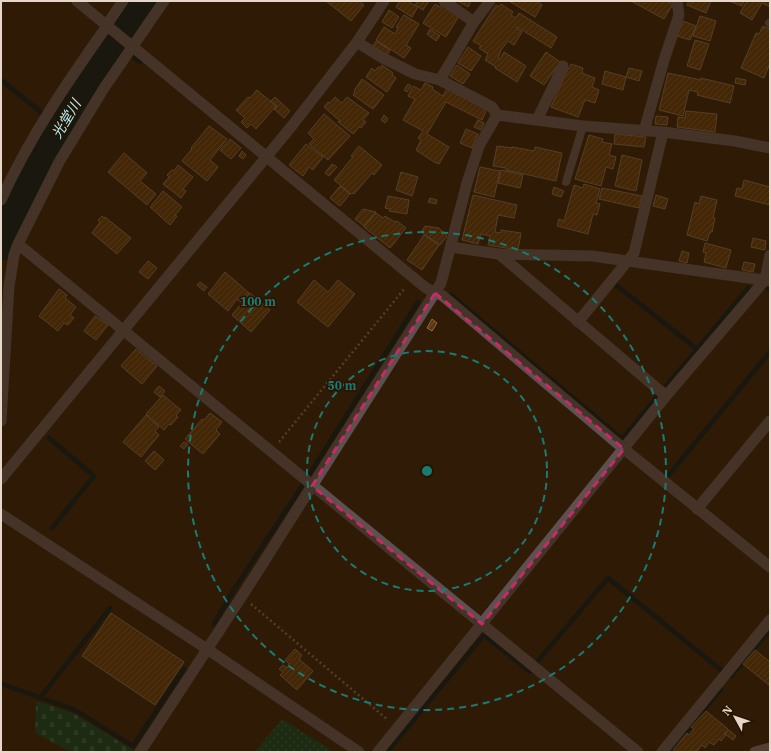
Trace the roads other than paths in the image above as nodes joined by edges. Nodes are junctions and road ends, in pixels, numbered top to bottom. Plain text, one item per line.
1 (77, 1) edge
2 (123, 1) edge
3 (164, 1) edge
4 (384, 1) edge
5 (444, 1) edge
6 (490, 1) edge
7 (677, 1) edge
8 (474, 22) junction
9 (109, 27) junction
10 (357, 42) junction
11 (132, 47) junction
12 (563, 66) dead end
13 (440, 80) junction
14 (497, 115) junction
15 (537, 120) junction
16 (583, 126) junction
17 (644, 131) junction
18 (663, 132) junction
19 (770, 148) edge
20 (266, 157) junction
21 (566, 182) dead end
22 (1, 200) edge
23 (18, 244) junction
24 (451, 247) junction
25 (499, 254) junction
26 (770, 255) edge
27 (629, 261) junction
28 (767, 280) edge
29 (435, 293) junction
30 (578, 322) junction
31 (124, 330) junction
32 (666, 396) junction
33 (1, 421) edge
34 (770, 421) edge
35 (624, 449) junction
36 (1, 479) edge
37 (312, 486) junction
38 (697, 509) junction
39 (1, 514) edge
40 (770, 567) edge
41 (770, 620) edge
42 (482, 624) junction
43 (207, 649) junction
44 (770, 748) edge
45 (140, 752) edge
46 (360, 752) edge
47 (378, 752) edge
48 (638, 752) edge
49 (662, 752) edge
50 (755, 752) edge

1 - 9 street
2 - 9 street
3 - 11 street
4 - 10 street
5 - 8 street
6 - 8 street
7 - 17 street
8 - 13 street
9 - 11 street
9 - 22 street
10 - 13 street
10 - 20 street
11 - 20 street
11 - 23 street
12 - 15 street
13 - 14 street
14 - 15 street
14 - 24 street
15 - 16 street
16 - 17 street
16 - 21 lane
17 - 18 street
18 - 19 street
18 - 27 street
20 - 29 street
20 - 31 street
23 - 31 street
23 - 33 street
24 - 25 street
24 - 29 street
25 - 27 street
25 - 30 street
26 - 28 street
27 - 28 street
27 - 30 street
28 - 32 street
29 - 35 street
29 - 37 street
30 - 32 street
31 - 36 street
31 - 37 street
32 - 35 street
34 - 38 street
35 - 38 street
35 - 42 street
37 - 42 street
37 - 43 street
38 - 40 street
39 - 43 street
41 - 49 street
42 - 47 street
42 - 48 street
43 - 45 street
43 - 46 street
44 - 50 main road

